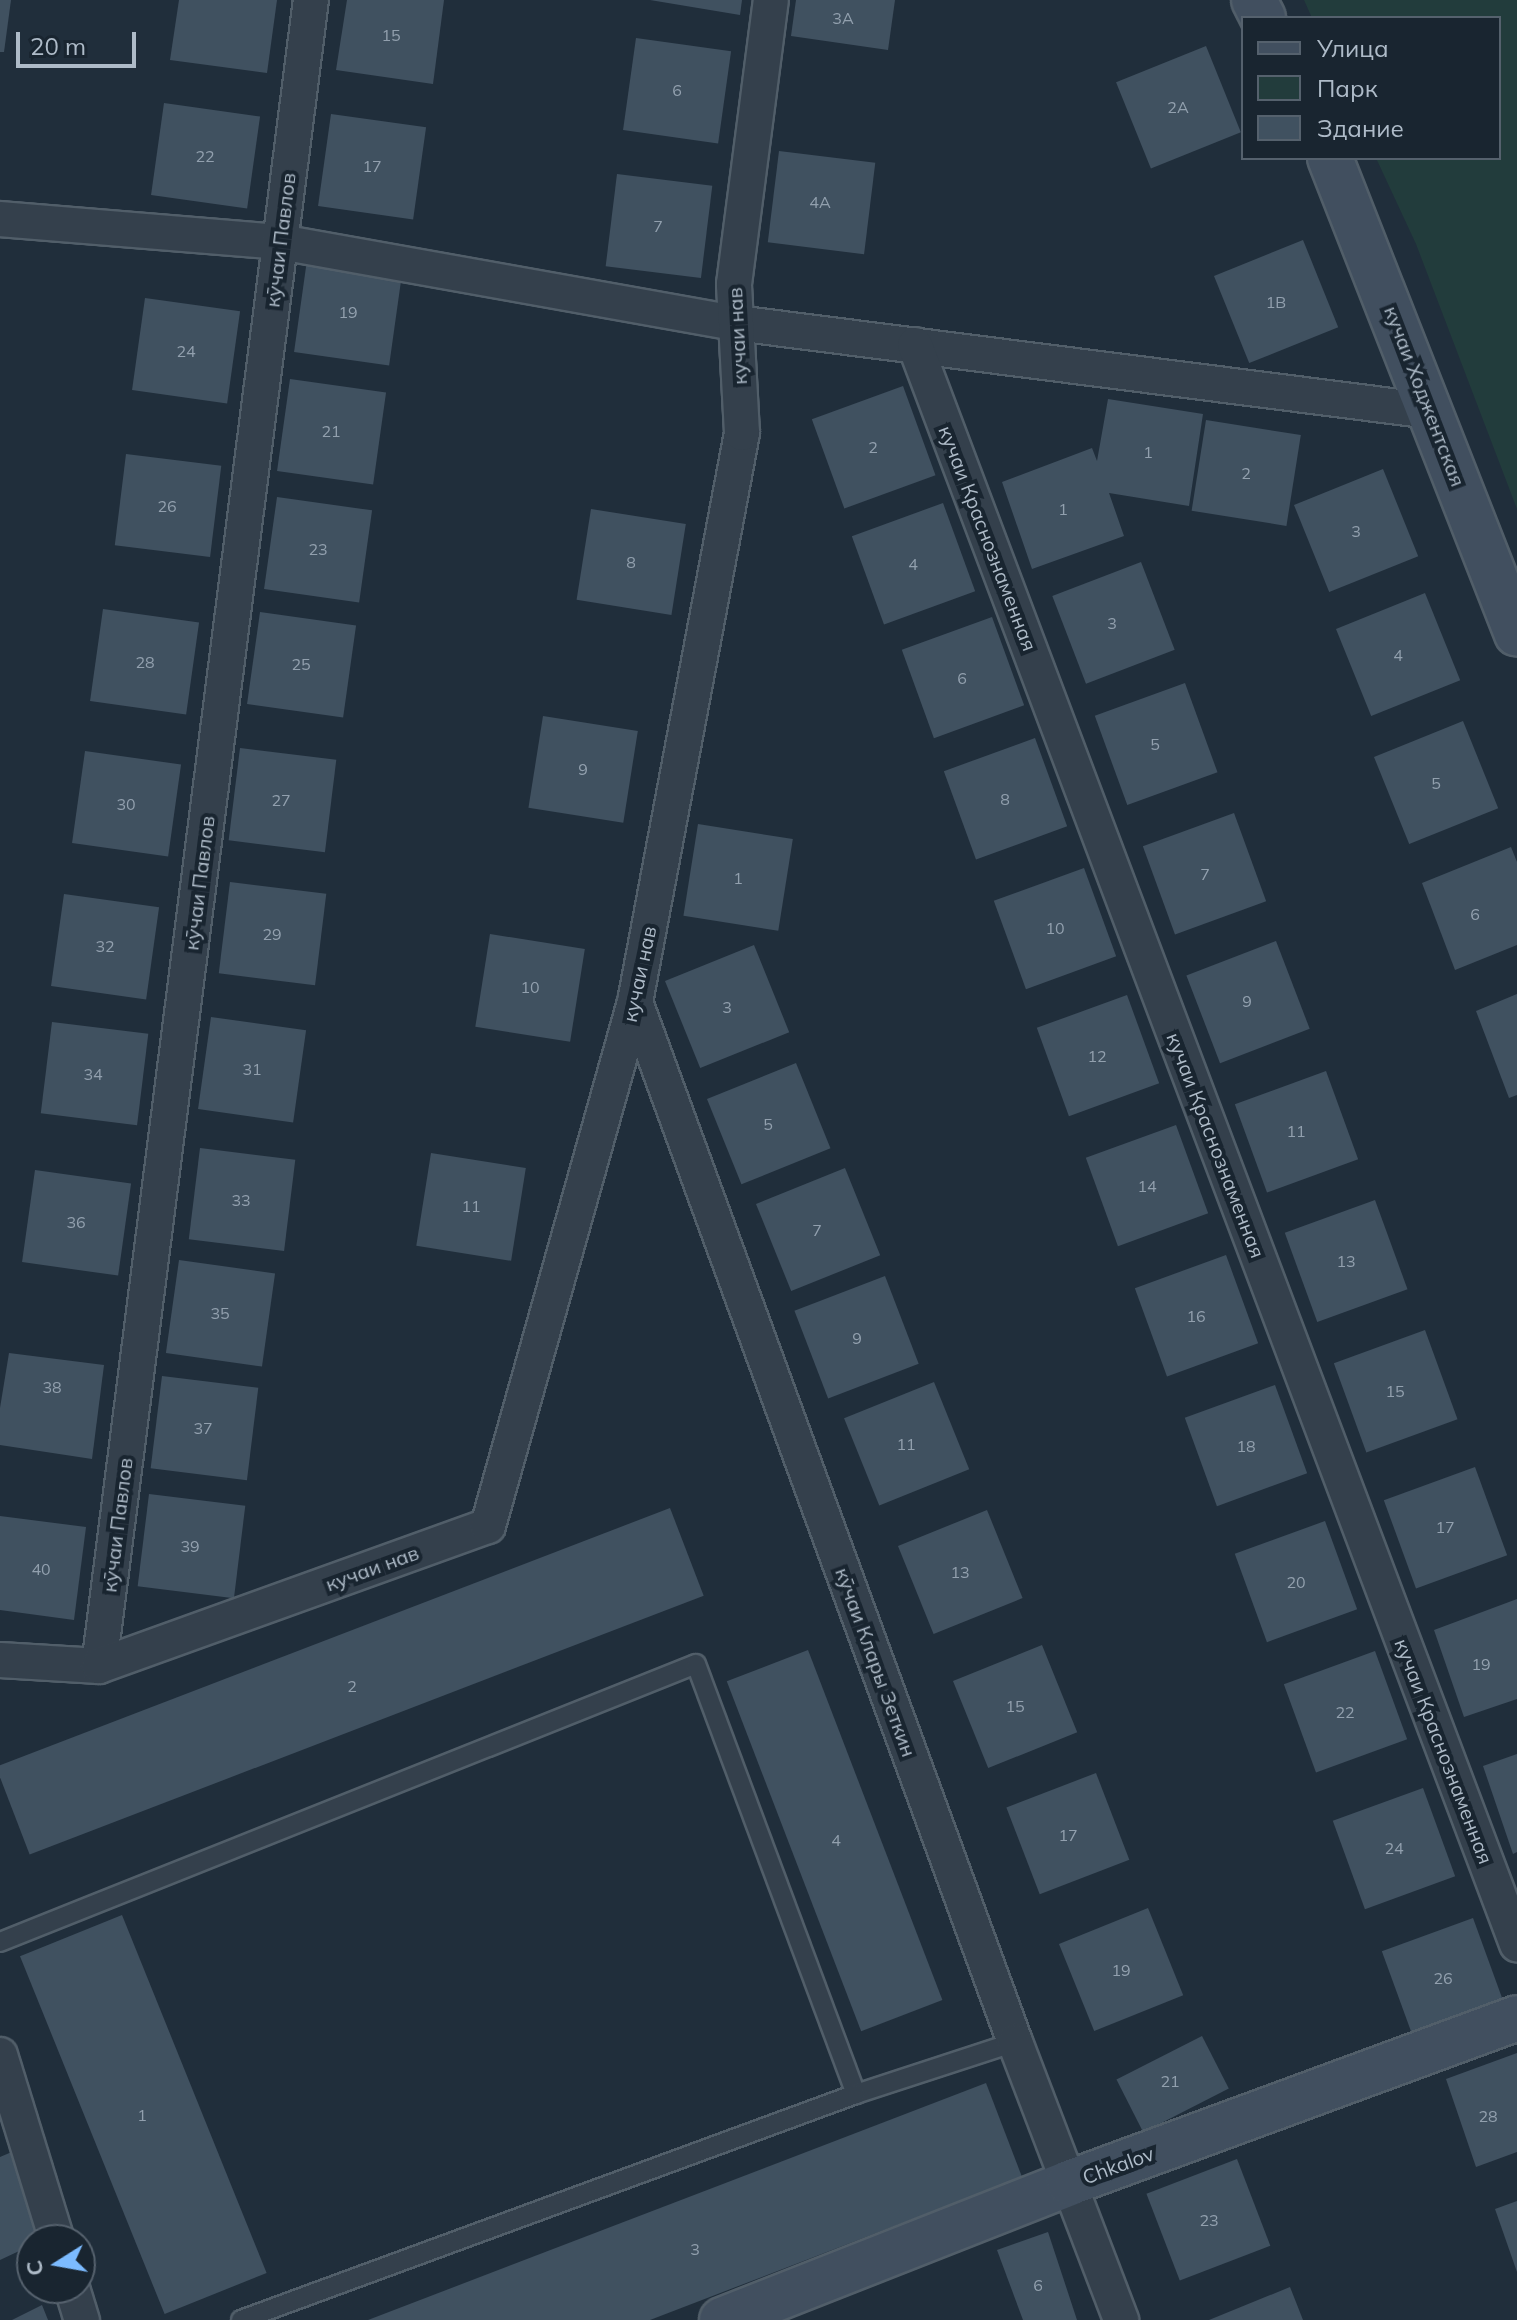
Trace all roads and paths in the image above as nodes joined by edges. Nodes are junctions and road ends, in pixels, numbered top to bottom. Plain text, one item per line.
1 (311, 0) edge
2 (771, 0) edge
3 (1331, 160) edge
4 (0, 219) edge
5 (280, 242) junction
6 (736, 323) junction
7 (915, 345) junction
8 (1431, 411) junction
9 (1517, 634) edge
10 (635, 1002) junction
11 (0, 1660) edge
12 (99, 1666) junction
13 (0, 1942) edge
14 (1517, 1944) edge
15 (1517, 2018) edge
16 (1015, 2042) junction
17 (0, 2055) edge
18 (856, 2094) junction
19 (1069, 2183) junction
20 (52, 2224) edge
21 (241, 2320) edge
22 (722, 2320) edge
23 (1121, 2320) edge

1 - 5 street, кӯчаи Павлов
2 - 6 street, кучаи нав
3 - 8 street, кучаи Ходжентская
4 - 5 street
5 - 6 street
5 - 12 street, кӯчаи Павлов
6 - 7 street
6 - 10 street, кучаи нав
7 - 8 street
7 - 14 street, кучаи Краснознаменная
8 - 9 street, кучаи Ходжентская
10 - 12 street, кучаи нав
10 - 16 street, кӯчаи Клары Зеткин
11 - 12 street
13 - 18 lane
15 - 19 street, Chkalov
16 - 18 lane
16 - 19 street, кӯчаи Клары Зеткин
17 - 20 street
18 - 21 lane
19 - 22 street, Chkalov
19 - 23 street, кӯчаи Клары Зеткин

